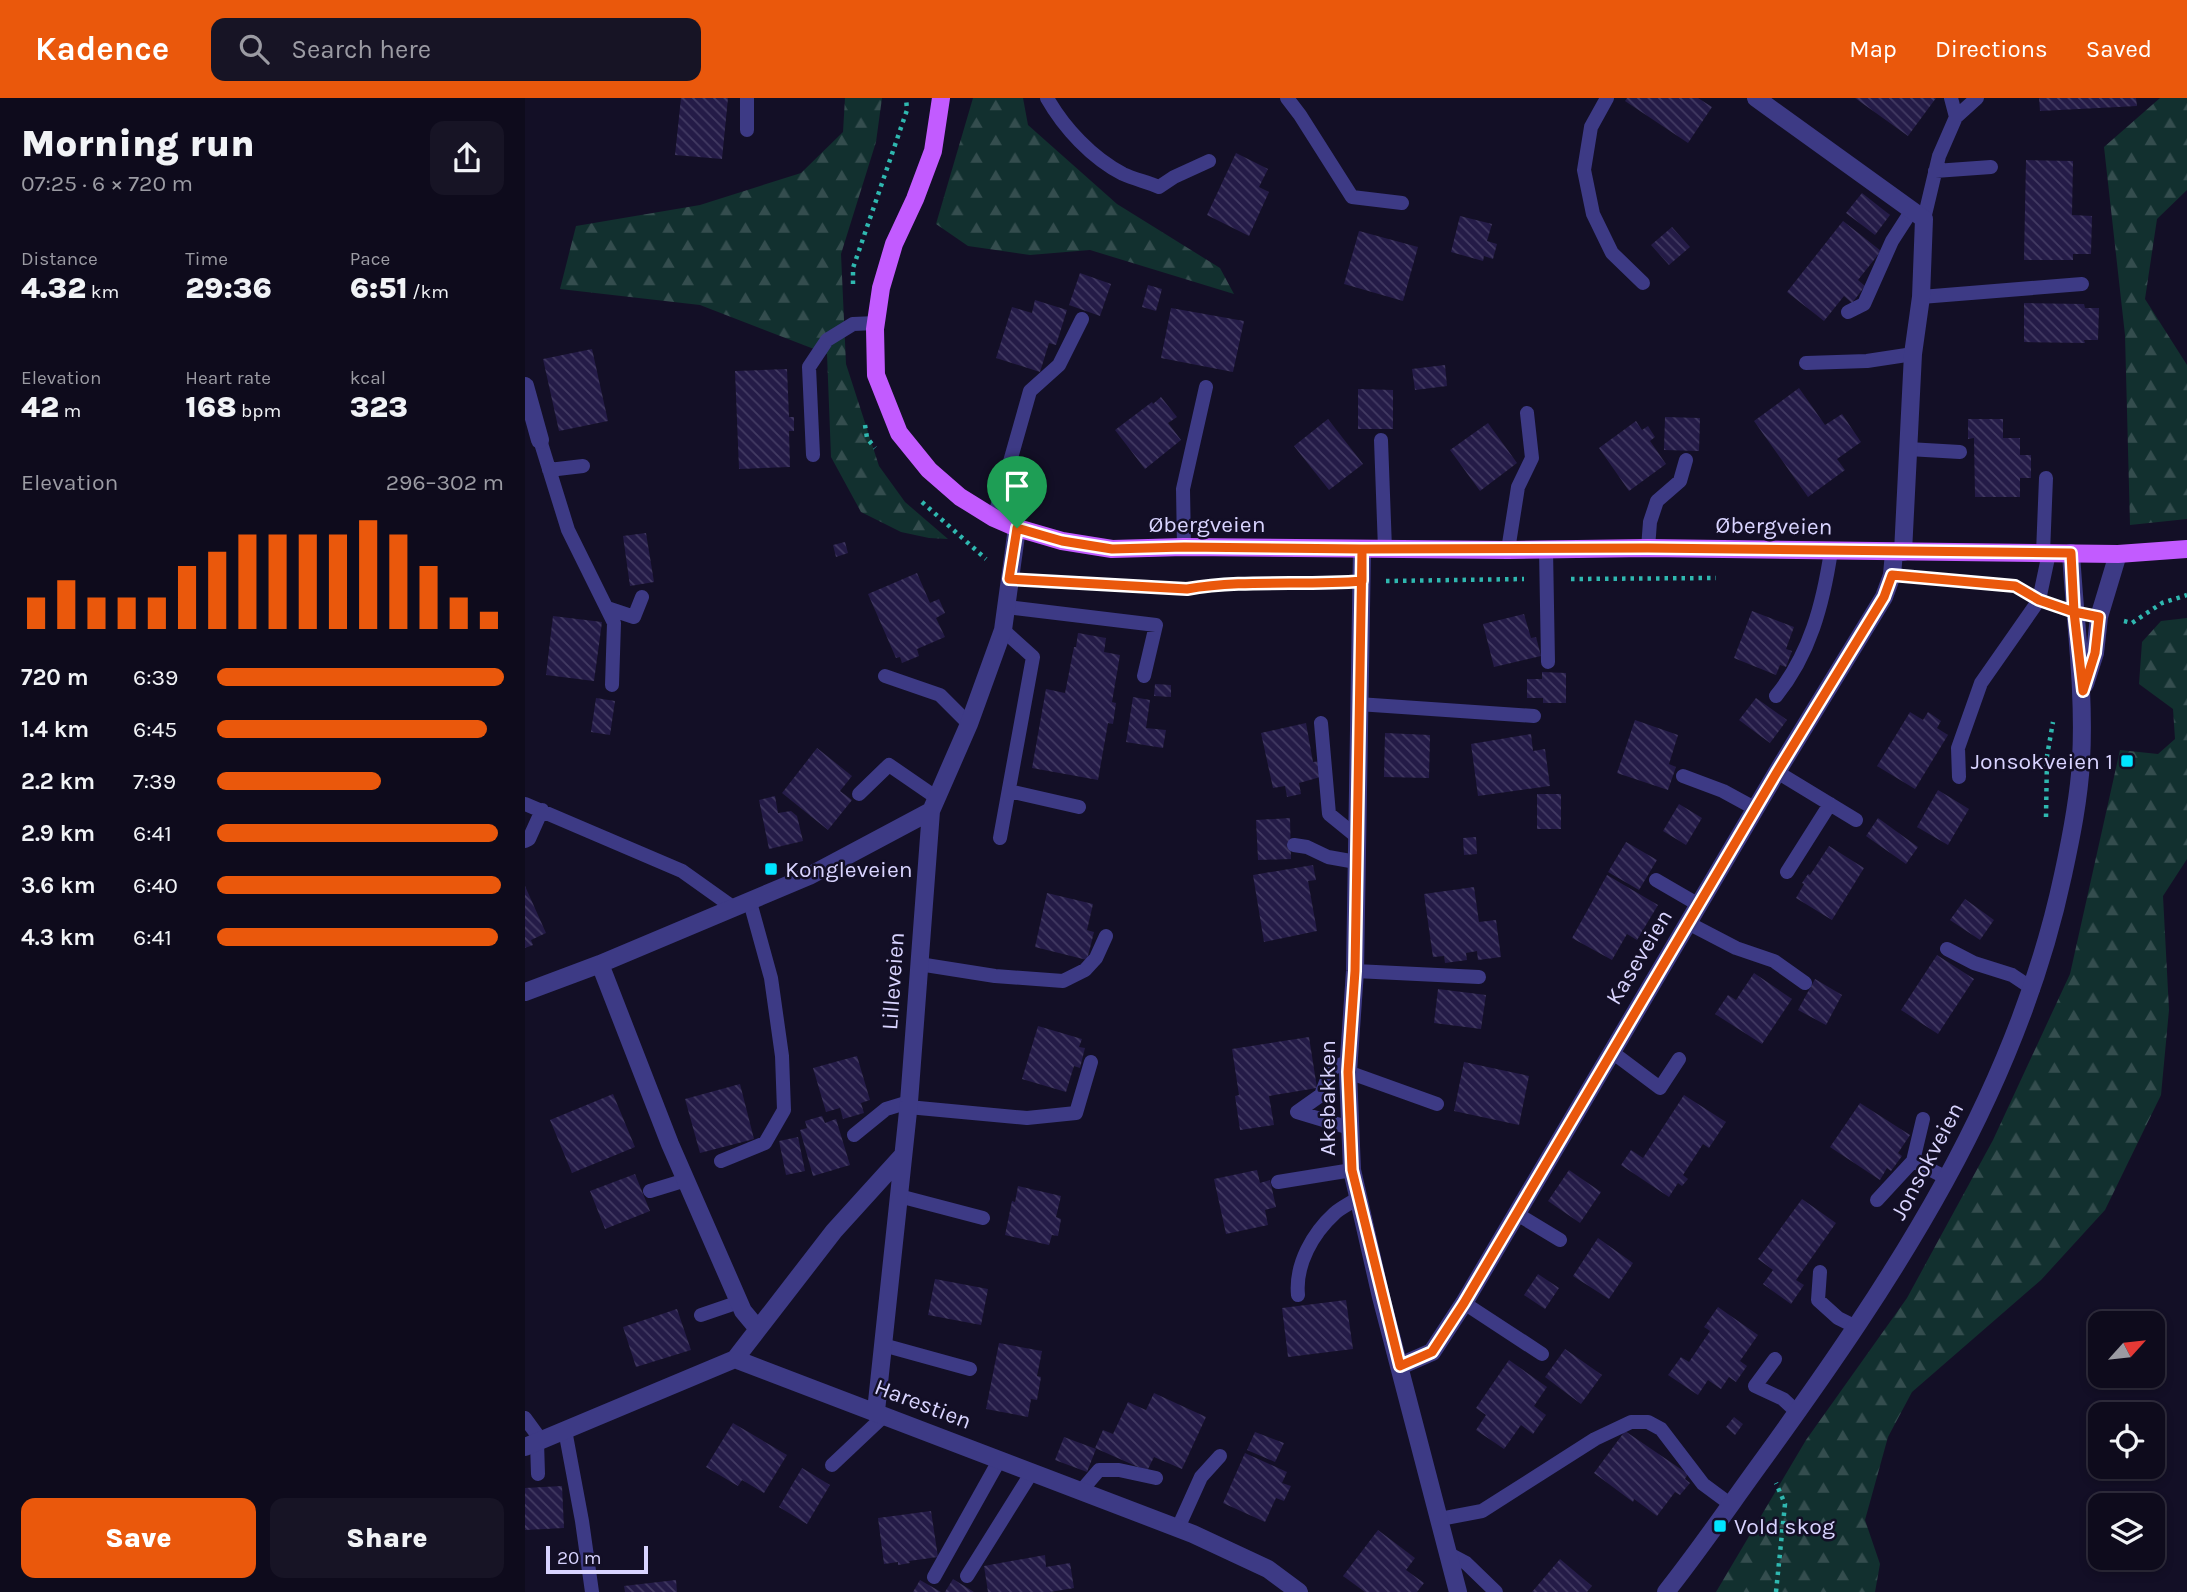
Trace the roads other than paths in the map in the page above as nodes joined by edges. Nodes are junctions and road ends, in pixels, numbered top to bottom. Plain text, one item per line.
1 (747, 98) edge
2 (941, 98) edge
3 (1047, 98) edge
4 (1287, 98) edge
5 (1607, 98) edge
6 (1756, 98) edge
7 (1951, 98) edge
8 (1977, 98) edge
9 (1956, 117) junction
10 (747, 130) dead end
11 (1209, 162) dead end
12 (1991, 167) dead end
13 (1935, 171) junction
14 (1402, 203) dead end
15 (1918, 214) junction
16 (1643, 283) dead end
17 (2082, 284) dead end
18 (1921, 296) junction
19 (1848, 312) dead end
20 (1082, 319) dead end
21 (876, 323) junction
22 (1913, 354) junction
23 (1806, 363) dead end
24 (525, 386) edge
25 (1206, 387) dead end
26 (1527, 413) dead end
27 (540, 440) joint
28 (1381, 440) dead end
29 (1908, 449) junction
30 (1960, 452) dead end
31 (813, 455) dead end
32 (1686, 460) dead end
33 (583, 466) dead end
34 (549, 470) junction
35 (2046, 478) dead end
36 (994, 517) junction
37 (1017, 528) junction
38 (1184, 547) junction
39 (1648, 548) junction
40 (1362, 549) junction
41 (1385, 549) junction
42 (2187, 549) edge
43 (1508, 550) junction
44 (1546, 550) junction
45 (1831, 551) junction
46 (1898, 552) junction
47 (2046, 553) junction
48 (2071, 553) junction
49 (2118, 554) junction
50 (642, 597) dead end
51 (1007, 607) junction
52 (607, 608) junction
53 (1003, 630) junction
54 (1548, 662) dead end
55 (885, 676) dead end
56 (1144, 676) dead end
57 (612, 685) dead end
58 (2083, 691) junction
59 (1776, 696) dead end
60 (1358, 704) junction
61 (1534, 716) dead end
62 (1321, 723) dead end
63 (969, 724) junction
64 (1777, 772) junction
65 (1683, 776) dead end
66 (1959, 777) dead end
67 (1009, 791) junction
68 (859, 794) dead end
69 (525, 804) edge
70 (934, 804) junction
71 (1830, 804) junction
72 (1079, 807) dead end
73 (1756, 808) junction
74 (542, 810) junction
75 (1856, 820) dead end
76 (1356, 836) junction
77 (1000, 838) dead end
78 (525, 841) edge
79 (1294, 845) dead end
80 (1356, 862) junction
81 (1787, 872) dead end
82 (1656, 880) dead end
83 (742, 905) junction
84 (1699, 905) junction
85 (1688, 923) junction
86 (1106, 936) dead end
87 (1947, 949) dead end
88 (600, 964) junction
89 (919, 964) junction
90 (1355, 971) junction
91 (1479, 977) dead end
92 (1805, 983) dead end
93 (2033, 989) junction
94 (525, 992) edge
95 (1612, 1052) junction
96 (1679, 1059) dead end
97 (1091, 1062) dead end
98 (1349, 1067) junction
99 (908, 1104) junction
100 (1437, 1104) dead end
101 (1923, 1119) dead end
102 (1350, 1128) junction
103 (854, 1135) dead end
104 (903, 1155) junction
105 (721, 1161) dead end
106 (1913, 1161) junction
107 (1352, 1170) junction
108 (1947, 1178) junction
109 (686, 1180) junction
110 (1278, 1182) dead end
111 (650, 1191) dead end
112 (899, 1196) junction
113 (1358, 1198) junction
114 (1877, 1200) dead end
115 (1517, 1213) junction
116 (983, 1218) dead end
117 (1560, 1240) dead end
118 (1821, 1272) dead end
119 (1298, 1295) dead end
120 (739, 1302) junction
121 (1464, 1303) junction
122 (701, 1315) dead end
123 (1856, 1327) junction
124 (758, 1329) junction
125 (883, 1345) junction
126 (1542, 1353) dead end
127 (735, 1359) junction
128 (1775, 1359) dead end
129 (1400, 1366) junction
130 (970, 1369) dead end
131 (1797, 1412) junction
132 (880, 1413) junction
133 (525, 1418) edge
134 (565, 1430) junction
135 (534, 1443) edge
136 (1220, 1456) dead end
137 (1000, 1459) junction
138 (831, 1465) dead end
139 (1032, 1472) junction
140 (538, 1474) dead end
141 (1156, 1478) dead end
142 (1081, 1491) junction
143 (1730, 1504) junction
144 (1440, 1520) junction
145 (1178, 1528) junction
146 (1449, 1554) junction
147 (967, 1576) dead end
148 (934, 1577) dead end
149 (592, 1592) edge
150 (1299, 1592) edge
151 (1458, 1592) edge
152 (1496, 1592) edge
153 (1666, 1592) edge

1 - 10 lane
2 - 21 main road, Øbergveien
3 - 11 lane
4 - 14 lane
5 - 16 lane
6 - 15 street
7 - 9 lane
8 - 9 lane
9 - 13 lane
12 - 13 lane
13 - 15 lane
15 - 18 street
15 - 19 lane
17 - 18 lane
18 - 22 street
20 - 36 lane
21 - 31 lane
21 - 36 main road, Øbergveien
22 - 23 lane
22 - 29 street
24 - 27 street
25 - 38 lane
26 - 43 lane
27 - 34 lane
28 - 41 lane
29 - 30 lane
29 - 46 street
32 - 39 lane
33 - 34 lane
34 - 52 lane
35 - 47 lane
36 - 37 main road, Øbergveien
37 - 38 main road, Øbergveien
37 - 51 street
38 - 40 main road, Øbergveien
39 - 44 main road, Øbergveien
39 - 45 main road, Øbergveien
40 - 41 main road, Øbergveien
40 - 60 street, Akebakken
41 - 43 main road, Øbergveien
42 - 49 main road, Øbergveien
43 - 44 main road, Øbergveien
44 - 54 lane
45 - 46 main road, Øbergveien
45 - 59 lane
46 - 47 main road, Øbergveien
46 - 64 street, Kaseveien
47 - 48 main road, Øbergveien
47 - 66 lane
48 - 49 main road, Øbergveien
48 - 58 street, Jonsokveien
49 - 58 street, Jonsokveien
50 - 52 lane
51 - 53 street
51 - 56 lane
52 - 57 lane
53 - 63 street
53 - 67 lane
55 - 63 lane
58 - 93 street, Jonsokveien
60 - 61 lane
60 - 76 street, Akebakken
62 - 76 lane
63 - 70 street
64 - 71 lane
64 - 73 street, Kaseveien
65 - 73 lane
67 - 72 lane
67 - 77 lane
68 - 70 lane
69 - 74 lane
70 - 83 street
70 - 89 street, Lilleveien
71 - 75 lane
71 - 81 lane
73 - 84 street, Kaseveien
74 - 78 lane
74 - 83 lane
76 - 80 street, Akebakken
79 - 80 lane
80 - 90 street, Akebakken
82 - 84 lane
83 - 88 street
83 - 105 lane
84 - 85 street, Kaseveien
85 - 92 lane
85 - 95 street, Kaseveien
86 - 89 lane
87 - 93 lane
88 - 94 street
88 - 109 street
89 - 99 street, Lilleveien
90 - 91 lane
90 - 98 street, Akebakken
93 - 108 street, Jonsokveien
95 - 96 lane
95 - 115 street, Kaseveien
97 - 99 lane
98 - 100 lane
98 - 102 street, Akebakken
98 - 102 lane
99 - 103 lane
99 - 104 street, Lilleveien
101 - 106 lane
102 - 107 street, Akebakken
104 - 112 street, Lilleveien
104 - 124 street
106 - 108 lane
106 - 114 lane
107 - 110 lane
107 - 113 street, Akebakken
108 - 123 street, Jonsokveien
109 - 111 lane
109 - 120 street
112 - 116 lane
112 - 125 street, Lilleveien
113 - 119 lane
113 - 129 street, Akebakken
115 - 117 lane
115 - 121 street, Kaseveien
118 - 123 lane
120 - 122 lane
120 - 124 street
121 - 126 lane
121 - 129 street, Kaseveien
123 - 131 street, Jonsokveien
124 - 127 street
125 - 130 lane
125 - 132 street, Lilleveien
127 - 132 street, Harestien
127 - 134 street
128 - 131 lane
129 - 144 street, Akebakken
131 - 143 street, Jonsokveien
132 - 137 street, Harestien
132 - 138 lane
133 - 135 lane
134 - 135 street
134 - 149 lane
135 - 140 lane
136 - 145 lane
137 - 139 street, Harestien
137 - 148 lane
139 - 142 street, Harestien
139 - 147 lane
141 - 142 lane
142 - 145 street, Harestien
143 - 144 lane
143 - 153 street, Jonsokveien
144 - 146 street, Akebakken
145 - 150 street, Harestien
146 - 151 street, Akebakken
146 - 152 lane

